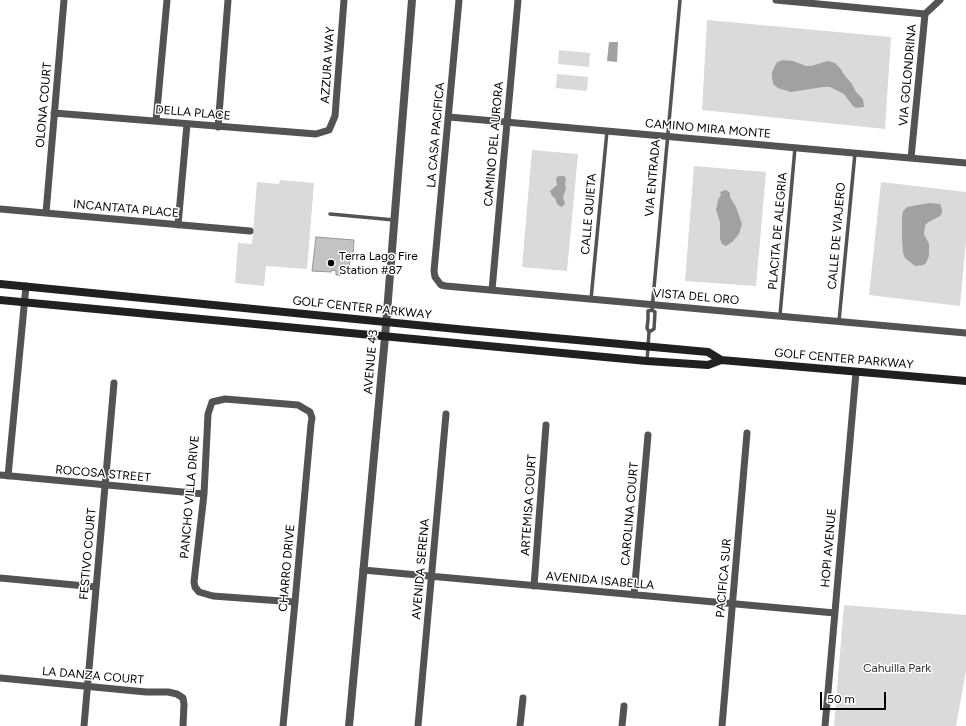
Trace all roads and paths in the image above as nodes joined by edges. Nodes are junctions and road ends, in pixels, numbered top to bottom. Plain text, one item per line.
1 (64, 0) edge
2 (167, 0) edge
3 (228, 0) edge
4 (344, 0) edge
5 (412, 0) edge
6 (459, 0) edge
7 (518, 0) edge
8 (680, 0) edge
9 (776, 0) edge
10 (940, 0) edge
11 (813, 2) edge
12 (925, 14) junction
13 (54, 113) junction
14 (449, 117) junction
15 (156, 121) junction
16 (508, 122) junction
17 (187, 124) junction
18 (218, 126) junction
19 (329, 130) joint
20 (607, 131) junction
21 (667, 136) junction
22 (795, 148) junction
23 (855, 153) junction
24 (911, 158) junction
25 (966, 163) edge
26 (0, 209) edge
27 (46, 213) junction
28 (330, 214) dead end
29 (395, 220) junction
30 (178, 225) junction
31 (250, 231) dead end
32 (434, 271) joint
33 (0, 284) edge
34 (26, 286) junction
35 (492, 290) junction
36 (591, 299) junction
37 (0, 300) edge
38 (24, 302) junction
39 (652, 308) junction
40 (780, 315) junction
41 (839, 321) junction
42 (386, 322) junction
43 (649, 332) junction
44 (966, 333) edge
45 (385, 337) junction
46 (648, 347) junction
47 (721, 360) junction
48 (647, 361) junction
49 (856, 372) junction
50 (966, 381) edge
51 (114, 383) dead end
52 (310, 412) joint
53 (446, 414) dead end
54 (546, 426) dead end
55 (747, 433) dead end
56 (648, 435) dead end
57 (0, 475) edge
58 (8, 476) junction
59 (105, 485) junction
60 (204, 494) junction
61 (363, 570) junction
62 (431, 577) junction
63 (0, 578) edge
64 (534, 586) junction
65 (96, 587) junction
66 (634, 595) junction
67 (295, 602) junction
68 (732, 604) junction
69 (834, 614) junction
70 (0, 678) edge
71 (87, 687) junction
72 (523, 698) dead end
73 (624, 706) dead end
74 (84, 726) edge
75 (183, 726) edge
76 (283, 726) edge
77 (349, 726) edge
78 (418, 726) edge
79 (520, 726) edge
80 (622, 726) edge
81 (722, 726) edge
82 (825, 726) edge

1 - 13 street, OLONA COURT
2 - 15 street
3 - 18 street
4 - 19 street, AZZURA WAY
5 - 29 street, AVENUE 43
6 - 14 street, LA CASA PACIFICA
7 - 16 street, CAMINO DEL AURORA
8 - 21 lane, VIA ENTRADA
9 - 11 street
10 - 12 street, VIA GOLONDRINA
11 - 12 street
12 - 24 street, VIA GOLONDRINA
13 - 15 street, DELLA PLACE
13 - 27 street, OLONA COURT
14 - 16 street, CAMINO MIRA MONTE
14 - 32 street, LA CASA PACIFICA
15 - 17 street, DELLA PLACE
16 - 20 street, CAMINO MIRA MONTE
16 - 35 street, CAMINO DEL AURORA
17 - 18 street, DELLA PLACE
17 - 30 street
18 - 19 street, DELLA PLACE
20 - 21 street, CAMINO MIRA MONTE
20 - 36 lane, CALLE QUIETA
21 - 22 street, CAMINO MIRA MONTE
21 - 39 lane, VIA ENTRADA
22 - 23 street, CAMINO MIRA MONTE
22 - 40 lane, PLACITA DE ALEGRIA
23 - 24 street, CAMINO MIRA MONTE
23 - 41 lane, CALLE DE VIAJERO
24 - 25 street, CAMINO MIRA MONTE
26 - 27 street, INCANTATA PLACE
27 - 30 street, INCANTATA PLACE
28 - 29 lane
29 - 42 street, AVENUE 43
30 - 31 street, INCANTATA PLACE
32 - 35 street, VISTA DEL ORO
33 - 34 main road, GOLF CENTER PARKWAY
34 - 38 street
34 - 42 main road, GOLF CENTER PARKWAY
35 - 36 street, VISTA DEL ORO
36 - 39 street, VISTA DEL ORO
37 - 38 main road, GOLF CENTER PARKWAY
38 - 45 main road, GOLF CENTER PARKWAY
38 - 58 street
39 - 40 street, VISTA DEL ORO
39 - 43 lane, VIA ENTRADA
39 - 43 lane, VIA ENTRADA
40 - 41 street, VISTA DEL ORO
41 - 44 street, VISTA DEL ORO
42 - 45 street, AVENUE 43
42 - 46 main road, GOLF CENTER PARKWAY
43 - 46 lane, VIA ENTRADA
45 - 48 main road, GOLF CENTER PARKWAY
45 - 61 street, AVENUE 43
46 - 47 main road, GOLF CENTER PARKWAY
46 - 48 lane, VIA ENTRADA
47 - 48 main road, GOLF CENTER PARKWAY
47 - 49 main road, GOLF CENTER PARKWAY
49 - 50 main road, GOLF CENTER PARKWAY
49 - 69 street, HOPI AVENUE
51 - 59 street, FESTIVO COURT
52 - 60 street, PANCHO VILLA DRIVE
52 - 67 street, CHARRO DRIVE
53 - 62 street, AVENIDA SERENA
54 - 64 street, ARTEMISA COURT
55 - 68 street, PACIFICA SUR
56 - 66 street, CAROLINA COURT
57 - 58 street, ROCOSA STREET
58 - 59 street, ROCOSA STREET
59 - 60 street, ROCOSA STREET
59 - 65 street, FESTIVO COURT
60 - 67 street, PANCHO VILLA DRIVE
61 - 62 street, AVENIDA ISABELLA
61 - 77 street, AVENUE 43
62 - 64 street, AVENIDA ISABELLA
62 - 78 street, AVENIDA SERENA
63 - 65 street
64 - 66 street, AVENIDA ISABELLA
65 - 71 street, FESTIVO COURT
66 - 68 street, AVENIDA ISABELLA
67 - 76 street, CHARRO DRIVE
68 - 69 street, AVENIDA ISABELLA
68 - 81 street, PACIFICA SUR
69 - 82 street, HOPI AVENUE
70 - 71 street, LA DANZA COURT
71 - 74 street, FESTIVO COURT
71 - 75 street, LA DANZA COURT
72 - 79 street
73 - 80 street

